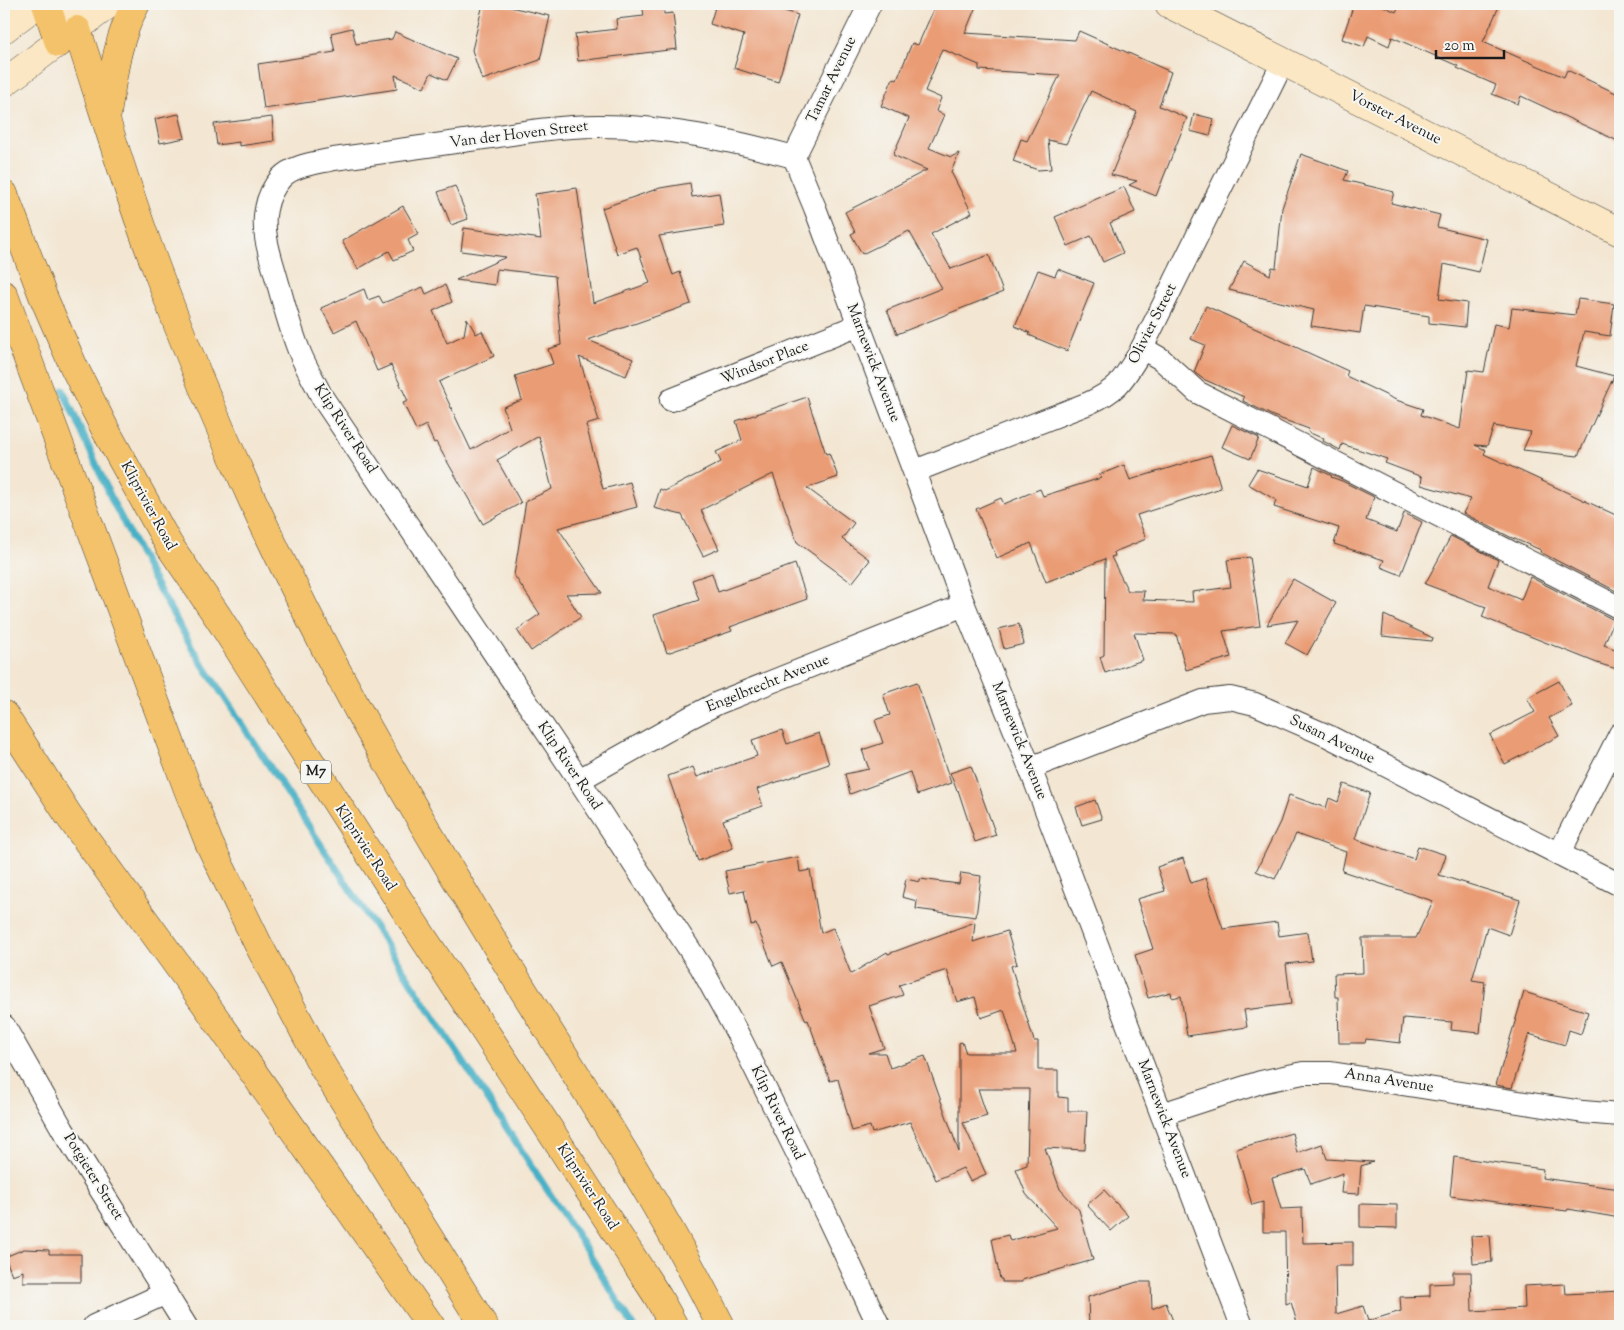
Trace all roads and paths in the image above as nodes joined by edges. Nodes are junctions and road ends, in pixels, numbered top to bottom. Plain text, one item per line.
1 (37, 4) edge
2 (46, 4) edge
3 (69, 4) edge
4 (110, 4) edge
5 (136, 4) edge
6 (870, 4) edge
7 (1169, 4) edge
8 (4, 29) edge
9 (68, 36) junction
10 (1283, 62) junction
11 (4, 83) edge
12 (106, 121) junction
13 (794, 157) junction
14 (4, 194) edge
15 (266, 210) joint
16 (1620, 232) edge
17 (4, 295) edge
18 (859, 325) junction
19 (1142, 348) junction
20 (671, 400) dead end
21 (915, 471) junction
22 (964, 605) junction
23 (1620, 608) edge
24 (4, 715) edge
25 (1620, 734) edge
26 (1030, 768) junction
27 (579, 780) junction
28 (1559, 854) junction
29 (1620, 885) edge
30 (4, 1026) edge
31 (1162, 1114) junction
32 (1620, 1115) edge
33 (166, 1292) junction
34 (94, 1326) edge
35 (186, 1326) edge
36 (431, 1326) edge
37 (484, 1326) edge
38 (674, 1326) edge
39 (721, 1326) edge
40 (879, 1326) edge
41 (1242, 1326) edge

1 - 8 main road
2 - 9 main road
3 - 9 main road
4 - 9 main road
5 - 12 main road
6 - 13 street, Tamar Avenue
7 - 10 main road, Vorster Avenue
9 - 11 main road
9 - 12 main road
10 - 16 main road, Vorster Avenue
10 - 19 street, Olivier Street
12 - 39 main road
13 - 15 street, Van der Hoven Street
13 - 18 street, Marnewick Avenue
14 - 38 main road, Kliprivier Road / M7
15 - 27 street, Klip River Road
17 - 37 main road
18 - 20 street, Windsor Place
18 - 21 street, Marnewick Avenue
19 - 21 street, Olivier Street
19 - 23 street
21 - 22 street, Marnewick Avenue
22 - 26 street, Marnewick Avenue
22 - 27 street, Engelbrecht Avenue
24 - 36 main road
25 - 28 street
26 - 28 street, Susan Avenue
26 - 31 street, Marnewick Avenue
27 - 40 street, Klip River Road
28 - 29 street, Susan Avenue
30 - 33 street, Potgieter Street
31 - 32 street, Anna Avenue
31 - 41 street, Marnewick Avenue
33 - 34 street
33 - 35 street, Potgieter Street

